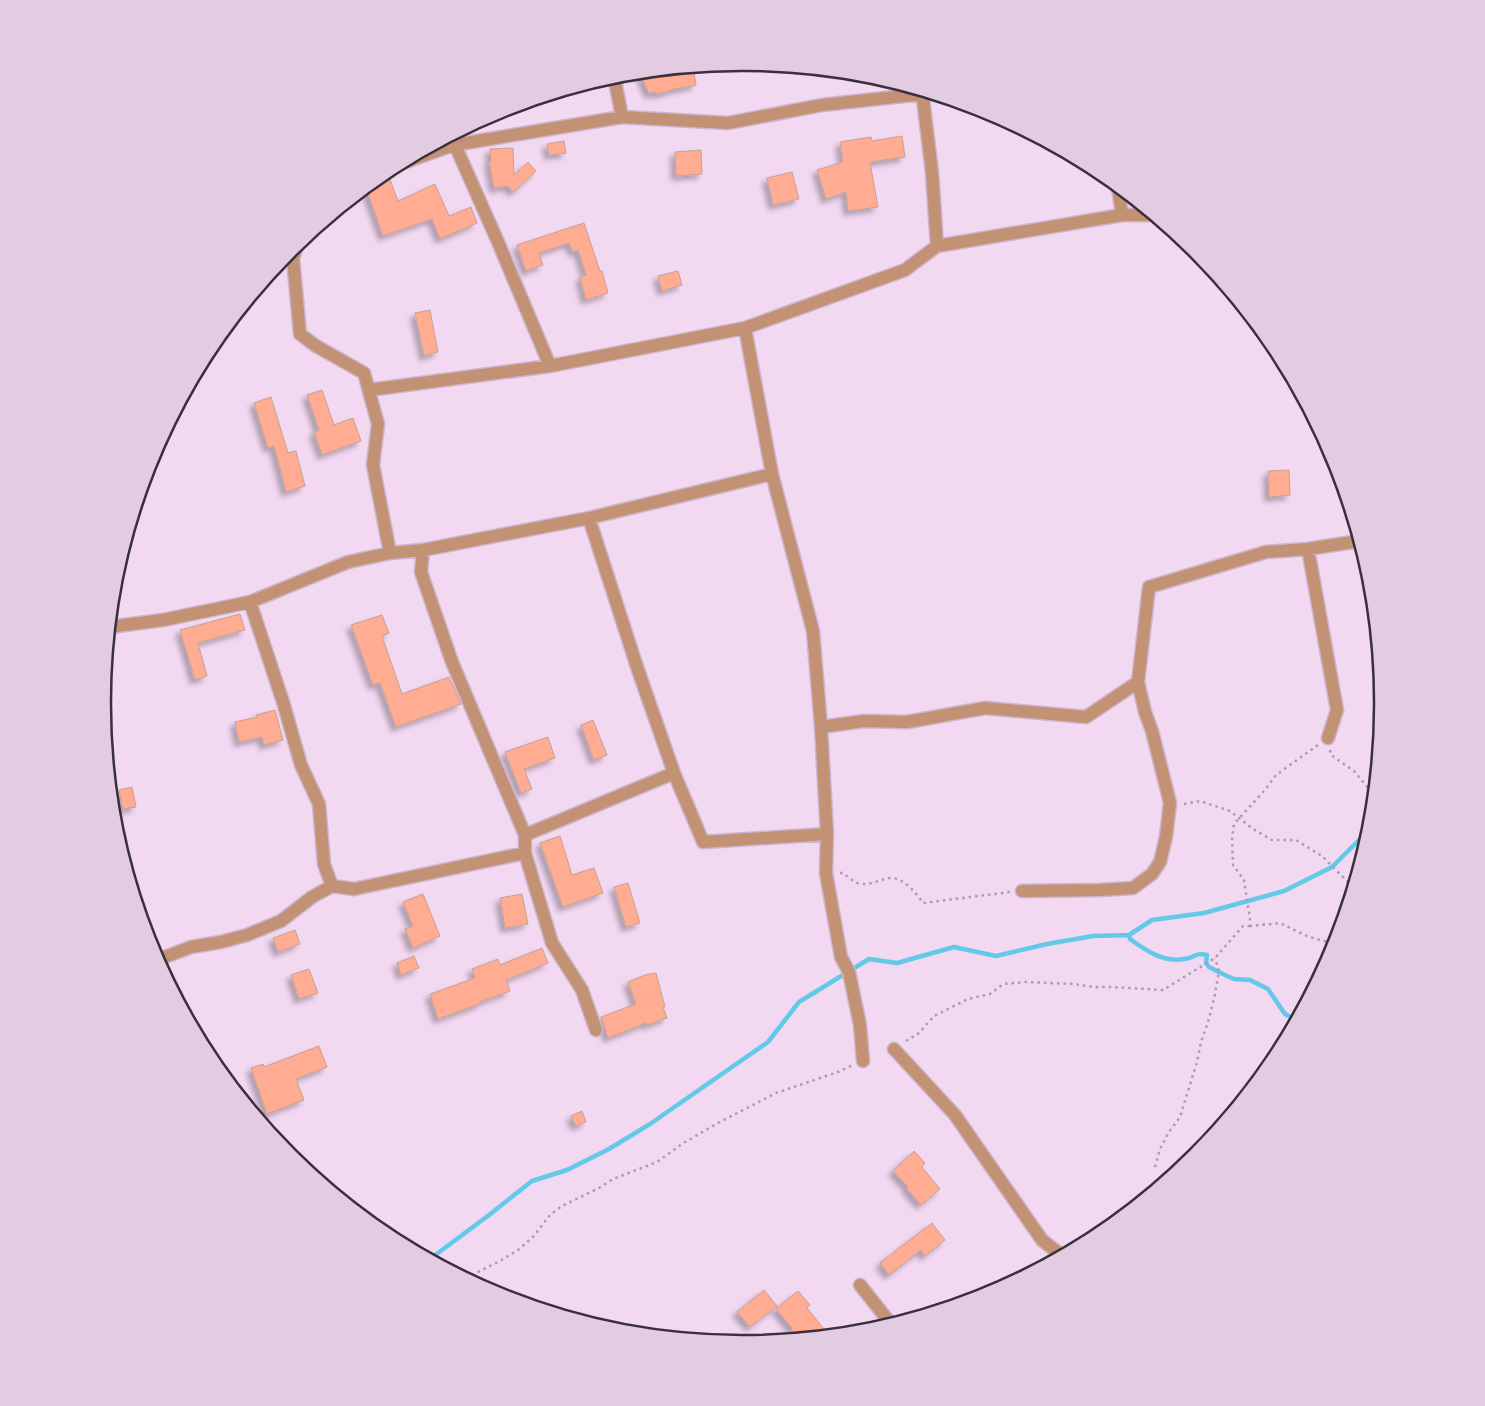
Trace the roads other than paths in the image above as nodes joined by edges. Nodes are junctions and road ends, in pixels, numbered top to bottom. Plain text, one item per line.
1 (616, 84) edge
2 (911, 94) edge
3 (923, 98) edge
4 (622, 117) junction
5 (457, 139) edge
6 (453, 142) edge
7 (1119, 197) edge
8 (1122, 215) junction
9 (1143, 215) edge
10 (937, 246) junction
11 (293, 259) edge
12 (745, 328) junction
13 (550, 366) junction
14 (369, 390) junction
15 (772, 474) junction
16 (589, 518) junction
17 (1354, 542) edge
18 (1308, 549) junction
19 (423, 550) junction
20 (390, 553) junction
21 (250, 602) junction
22 (115, 626) edge
23 (1138, 682) junction
24 (821, 727) junction
25 (1328, 738) road end
26 (674, 773) junction
27 (827, 834) junction
28 (525, 835) junction
29 (525, 852) junction
30 (332, 886) junction
31 (1022, 891) road end
32 (165, 957) edge
33 (596, 1030) dead end
34 (894, 1049) road end
35 (863, 1061) road end
36 (1056, 1251) edge
37 (860, 1285) dead end
38 (886, 1318) edge

1 - 4 street
2 - 4 street
3 - 10 street
4 - 5 street
6 - 13 street
7 - 8 street
8 - 9 street
8 - 10 street
10 - 12 street
11 - 14 street
12 - 13 street
12 - 15 street
13 - 14 street
14 - 20 street
15 - 16 street
15 - 24 street
16 - 19 street
16 - 26 street
17 - 18 street
18 - 23 street
18 - 25 street
19 - 20 street
19 - 28 street
20 - 21 street
21 - 22 street
21 - 30 street
23 - 24 street
23 - 31 street
24 - 27 street
26 - 27 street
26 - 28 street
27 - 35 street
28 - 29 street
29 - 30 street
29 - 33 street
30 - 32 street
34 - 36 street
37 - 38 street

